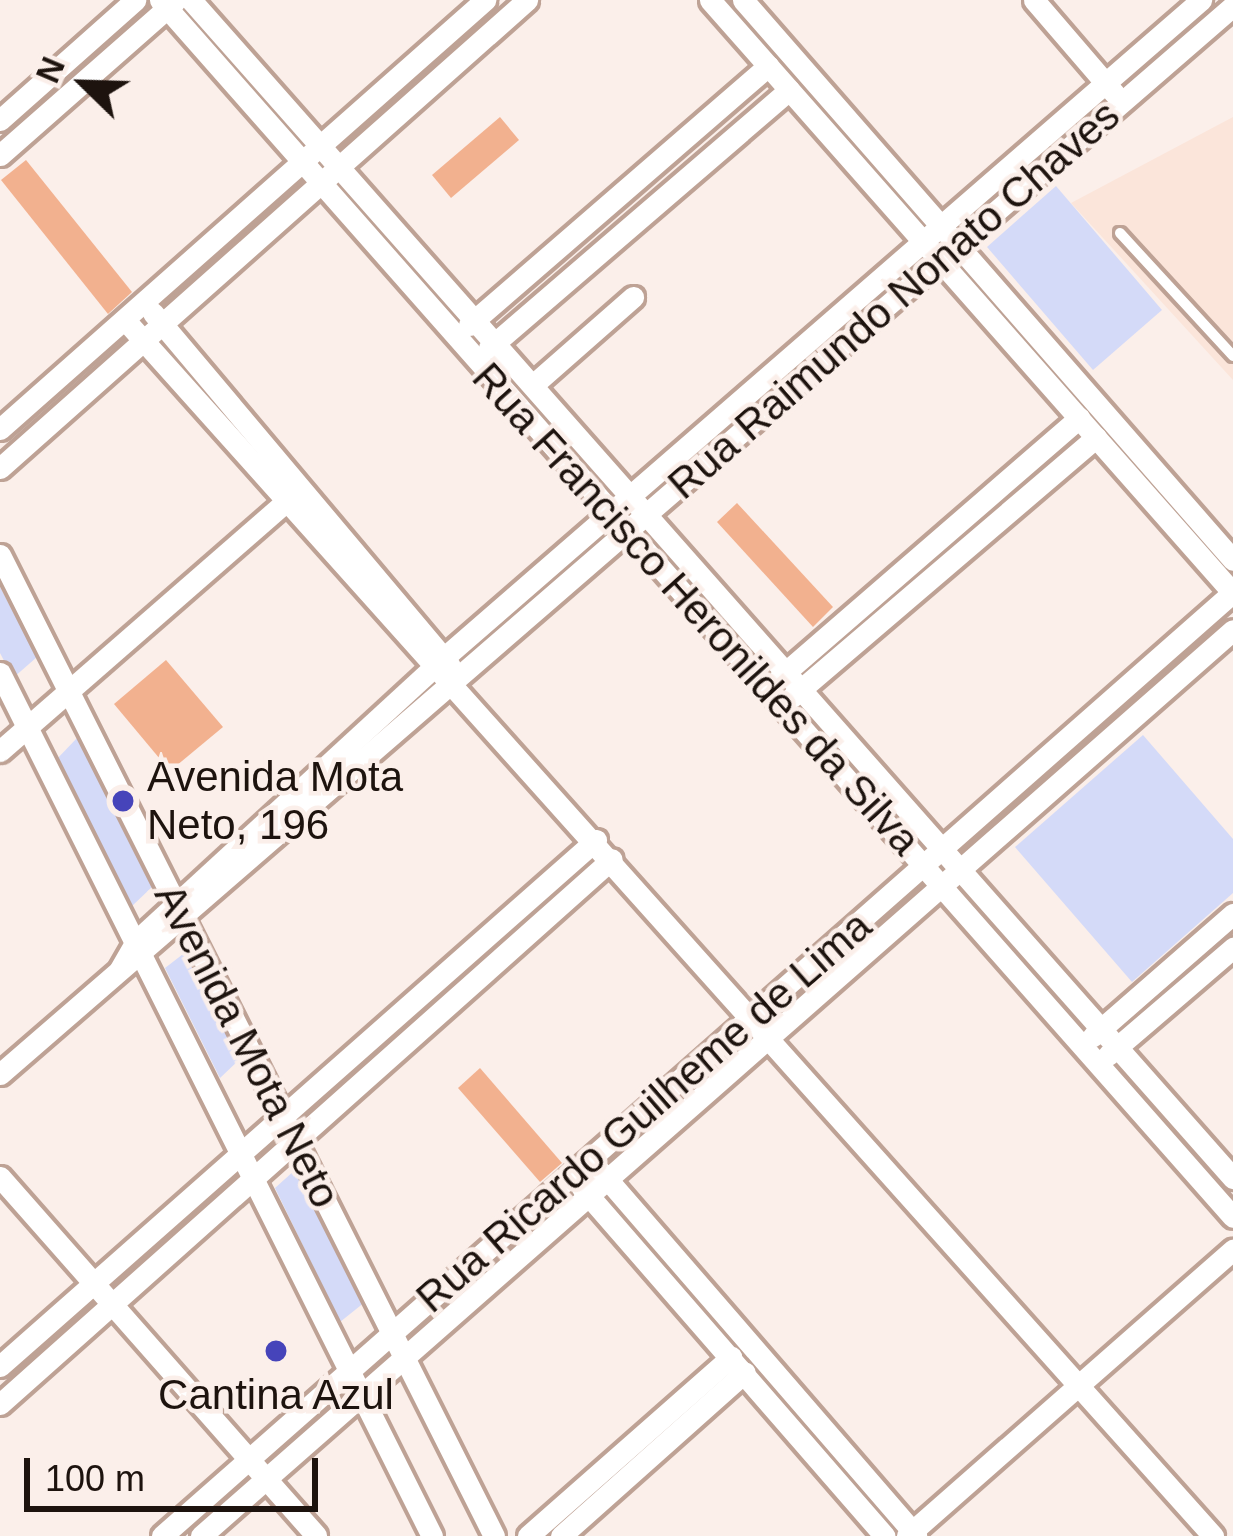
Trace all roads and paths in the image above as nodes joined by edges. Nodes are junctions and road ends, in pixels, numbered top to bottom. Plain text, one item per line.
1 (134, 0) edge
2 (191, 0) edge
3 (485, 0) edge
4 (527, 0) edge
5 (710, 0) edge
6 (743, 0) edge
7 (1034, 0) edge
8 (1201, 0) edge
9 (167, 3) edge
10 (1233, 6) edge
11 (768, 66) junction
12 (1104, 83) junction
13 (789, 90) junction
14 (1122, 103) junction
15 (0, 120) edge
16 (321, 144) junction
17 (0, 155) edge
18 (299, 163) junction
19 (340, 166) junction
20 (319, 185) junction
21 (1120, 233) dead end
22 (949, 234) junction
23 (930, 250) junction
24 (633, 297) dead end
25 (144, 304) junction
26 (476, 319) junction
27 (125, 320) junction
28 (163, 324) junction
29 (454, 337) junction
30 (144, 340) junction
31 (497, 342) junction
32 (1233, 356) edge
33 (474, 360) junction
34 (534, 384) junction
35 (1079, 418) junction
36 (0, 429) edge
37 (258, 435) junction
38 (1096, 437) junction
39 (239, 451) junction
40 (0, 468) edge
41 (632, 494) junction
42 (293, 495) junction
43 (611, 513) junction
44 (647, 513) junction
45 (627, 531) junction
46 (941, 537) junction
47 (0, 555) edge
48 (957, 556) junction
49 (1233, 560) edge
50 (1233, 592) edge
51 (1233, 630) edge
52 (439, 663) junction
53 (0, 673) edge
54 (795, 680) junction
55 (454, 683) junction
56 (68, 692) junction
57 (776, 696) junction
58 (27, 727) junction
59 (0, 751) edge
60 (320, 788) junction
61 (596, 840) junction
62 (943, 848) junction
63 (613, 859) junction
64 (924, 865) junction
65 (961, 869) junction
66 (942, 886) junction
67 (1233, 914) edge
68 (180, 915) junction
69 (1233, 947) edge
70 (141, 949) junction
71 (420, 995) junction
72 (436, 1016) junction
73 (754, 1017) junction
74 (1102, 1028) junction
75 (772, 1036) junction
76 (1083, 1045) junction
77 (1117, 1046) junction
78 (1099, 1064) junction
79 (0, 1073) edge
80 (282, 1117) junction
81 (628, 1130) junction
82 (295, 1142) junction
83 (645, 1148) junction
84 (246, 1149) junction
85 (1208, 1149) junction
86 (592, 1162) junction
87 (1188, 1165) junction
88 (256, 1174) junction
89 (0, 1177) edge
90 (1233, 1178) edge
91 (574, 1179) junction
92 (609, 1181) junction
93 (590, 1196) junction
94 (1233, 1217) edge
95 (1233, 1250) edge
96 (92, 1285) junction
97 (110, 1306) junction
98 (392, 1334) junction
99 (404, 1358) junction
100 (738, 1365) junction
101 (0, 1366) edge
102 (350, 1371) junction
103 (1079, 1385) junction
104 (362, 1395) junction
105 (0, 1404) edge
106 (248, 1460) junction
107 (266, 1479) junction
108 (912, 1535) edge
109 (162, 1536) edge
110 (201, 1536) edge
111 (316, 1536) edge
112 (432, 1536) edge
113 (494, 1536) edge
114 (528, 1536) edge
115 (561, 1536) edge
116 (885, 1536) edge
117 (1214, 1536) edge

1 - 15 street
2 - 16 street, Rua Francisco Heronildes da Silva
3 - 16 street
4 - 19 street
5 - 11 street
6 - 22 street
7 - 12 street
8 - 12 street, Rua Raimundo Nonato Chaves
9 - 17 street
9 - 18 street, Rua Francisco Heronildes da Silva
10 - 14 street, Rua Raimundo Nonato Chaves
11 - 13 street
11 - 26 street
12 - 14 street
12 - 22 street, Rua Raimundo Nonato Chaves
13 - 23 street
13 - 31 street
14 - 22 street, Rua Raimundo Nonato Chaves
16 - 18 street
16 - 19 street, Rua Francisco Heronildes da Silva
18 - 20 street, Rua Francisco Heronildes da Silva
18 - 25 street
19 - 20 street
19 - 26 street, Rua Francisco Heronildes da Silva
20 - 28 street
20 - 29 street, Rua Francisco Heronildes da Silva
21 - 32 lane
22 - 23 street, Rua Raimundo Nonato Chaves
22 - 49 street
23 - 35 street
23 - 41 street, Rua Raimundo Nonato Chaves
23 - 44 street, Rua Raimundo Nonato Chaves
24 - 34 street
25 - 27 street
25 - 28 street
26 - 29 street
26 - 31 street, Rua Francisco Heronildes da Silva
27 - 30 street
27 - 36 street
28 - 30 street
28 - 37 street
29 - 33 street, Rua Francisco Heronildes da Silva
30 - 39 street
30 - 40 street
31 - 33 street
31 - 34 street, Rua Francisco Heronildes da Silva
33 - 43 street, Rua Francisco Heronildes da Silva
34 - 41 street, Rua Francisco Heronildes da Silva
35 - 38 street
35 - 46 street
37 - 39 street
37 - 42 street
38 - 48 street
38 - 50 street
39 - 42 street
41 - 43 street, Rua Raimundo Nonato Chaves
41 - 44 street, Rua Francisco Heronildes da Silva
42 - 52 street
42 - 56 street
43 - 45 street, Rua Francisco Heronildes da Silva
43 - 52 street, Rua Raimundo Nonato Chaves
44 - 45 street, Rua Raimundo Nonato Chaves
44 - 54 street, Rua Francisco Heronildes da Silva
45 - 55 street, Rua Raimundo Nonato Chaves
45 - 57 street, Rua Francisco Heronildes da Silva
46 - 48 street
46 - 54 street
47 - 56 street, Avenida Mota Neto
48 - 54 street
50 - 62 street, Rua Ricardo Guilheme de Lima
51 - 65 street, Rua Ricardo Guilheme de Lima
52 - 55 street
52 - 60 street, Rua Raimundo Nonato Chaves
53 - 58 street, Avenida Mota Neto
54 - 57 street
54 - 62 street, Rua Francisco Heronildes da Silva
55 - 60 street, Rua Raimundo Nonato Chaves
55 - 61 street
56 - 58 street
56 - 68 street, Avenida Mota Neto
57 - 64 street, Rua Francisco Heronildes da Silva
58 - 59 street
58 - 70 street, Avenida Mota Neto
60 - 68 street, Rua Raimundo Nonato Chaves
61 - 63 street
61 - 71 street
62 - 64 street, Rua Ricardo Guilheme de Lima
62 - 65 street, Rua Francisco Heronildes da Silva
63 - 72 street
63 - 73 street
64 - 66 street, Rua Francisco Heronildes da Silva
64 - 73 street, Rua Ricardo Guilheme de Lima
65 - 66 street, Rua Ricardo Guilheme de Lima
65 - 74 street, Rua Francisco Heronildes da Silva
66 - 75 street, Rua Ricardo Guilheme de Lima
66 - 76 street, Rua Francisco Heronildes da Silva
67 - 74 street
68 - 70 street, Rua Raimundo Nonato Chaves
68 - 80 street, Avenida Mota Neto
69 - 77 street
70 - 79 street, Rua Raimundo Nonato Chaves
70 - 84 street, Avenida Mota Neto
71 - 72 street
71 - 80 street
72 - 82 street
73 - 75 street
73 - 81 street, Rua Ricardo Guilheme de Lima
74 - 76 street
74 - 77 street, Rua Francisco Heronildes da Silva
75 - 83 street, Rua Ricardo Guilheme de Lima
75 - 103 street
76 - 78 street, Rua Francisco Heronildes da Silva
77 - 78 street
77 - 85 street, Rua Francisco Heronildes da Silva
78 - 87 street, Rua Francisco Heronildes da Silva
80 - 82 street, Avenida Mota Neto
80 - 84 street
81 - 83 street
81 - 86 street, Rua Ricardo Guilheme de Lima
82 - 88 street
82 - 98 street, Avenida Mota Neto
83 - 92 street, Rua Ricardo Guilheme de Lima
84 - 88 street, Avenida Mota Neto
84 - 96 street
85 - 87 street
85 - 90 street, Rua Francisco Heronildes da Silva
86 - 91 street, Rua Ricardo Guilheme de Lima
86 - 92 street
87 - 94 street, Rua Francisco Heronildes da Silva
88 - 97 street
88 - 102 street, Avenida Mota Neto
89 - 96 street
91 - 93 street
91 - 98 street, Rua Ricardo Guilheme de Lima
92 - 93 street, Rua Ricardo Guilheme de Lima
92 - 108 street
93 - 99 street, Rua Ricardo Guilheme de Lima
93 - 100 street
95 - 103 street
96 - 97 street
96 - 101 street
97 - 105 street
97 - 106 street
98 - 99 street, Avenida Mota Neto
98 - 102 street, Rua Ricardo Guilheme de Lima
99 - 104 street, Rua Ricardo Guilheme de Lima
99 - 113 street, Avenida Mota Neto
100 - 114 street
100 - 115 street
100 - 116 street
102 - 104 street, Avenida Mota Neto
102 - 106 street, Rua Ricardo Guilheme de Lima
103 - 108 street
103 - 117 street
104 - 107 street, Rua Ricardo Guilheme de Lima
104 - 112 street, Avenida Mota Neto
106 - 107 street
106 - 109 street, Rua Ricardo Guilheme de Lima
107 - 110 street, Rua Ricardo Guilheme de Lima
107 - 111 street

